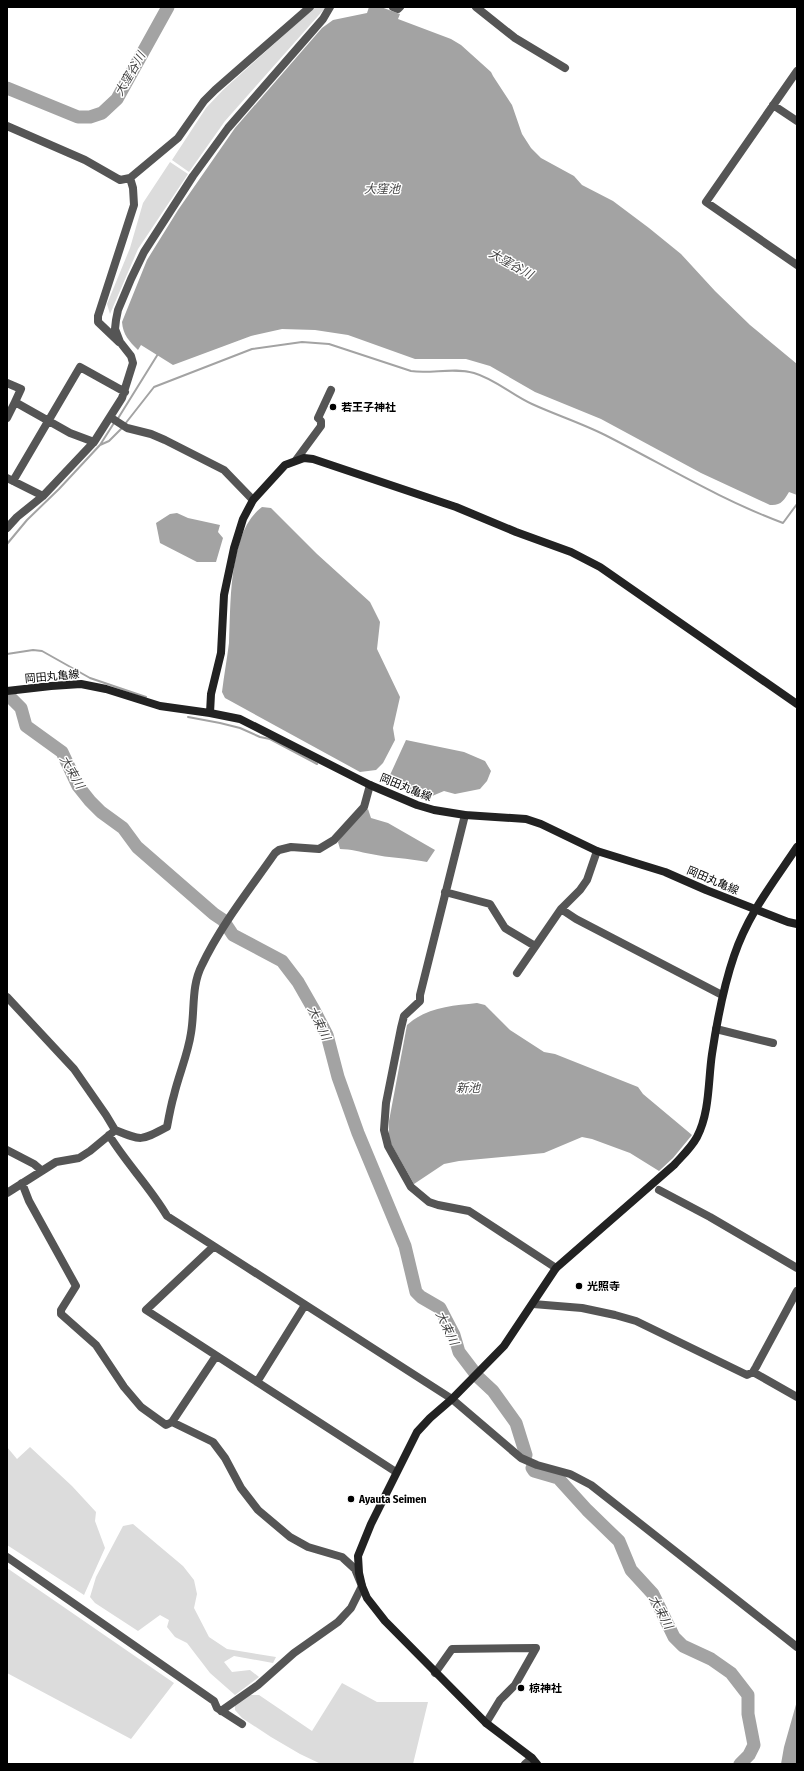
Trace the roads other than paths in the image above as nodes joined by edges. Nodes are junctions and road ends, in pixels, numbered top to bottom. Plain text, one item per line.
1 (310, 7) edge
2 (330, 7) edge
3 (393, 7) edge
4 (400, 7) edge
5 (476, 7) edge
6 (565, 68) dead end
7 (797, 71) edge
8 (773, 105) junction
9 (797, 121) edge
10 (7, 126) edge
11 (130, 178) junction
12 (797, 265) edge
13 (120, 342) junction
14 (7, 383) edge
15 (331, 390) dead end
16 (125, 392) junction
17 (14, 402) junction
18 (7, 418) edge
19 (111, 418) junction
20 (48, 420) junction
21 (94, 442) junction
22 (296, 460) junction
23 (10, 479) edge
24 (42, 496) junction
25 (253, 500) junction
26 (7, 528) edge
27 (8, 691) edge
28 (797, 704) edge
29 (210, 712) junction
30 (370, 785) junction
31 (465, 815) junction
32 (797, 847) edge
33 (597, 851) junction
34 (446, 892) junction
35 (755, 909) junction
36 (561, 910) junction
37 (797, 924) edge
38 (535, 946) junction
39 (517, 973) dead end
40 (722, 995) junction
41 (7, 997) edge
42 (716, 1030) junction
43 (773, 1043) dead end
44 (112, 1132) junction
45 (7, 1150) edge
46 (41, 1170) junction
47 (22, 1183) junction
48 (659, 1190) dead end
49 (7, 1193) edge
50 (213, 1247) junction
51 (556, 1268) junction
52 (797, 1268) edge
53 (797, 1291) edge
54 (533, 1304) junction
55 (305, 1306) junction
56 (216, 1356) junction
57 (752, 1372) junction
58 (257, 1382) junction
59 (797, 1397) edge
60 (452, 1399) junction
61 (172, 1422) junction
62 (396, 1472) junction
63 (7, 1557) edge
64 (362, 1586) junction
65 (797, 1647) edge
66 (436, 1673) junction
67 (221, 1711) junction
68 (486, 1723) junction
69 (242, 1724) dead end
70 (534, 1761) edge
71 (525, 1764) edge

1 - 11 street
2 - 13 street
3 - 4 street
5 - 6 street
7 - 8 street
8 - 9 street
8 - 12 street
10 - 11 street
11 - 13 street
13 - 16 street
14 - 17 street
15 - 22 street
16 - 19 street
16 - 20 street
17 - 18 street
17 - 20 street
19 - 21 street
19 - 25 street
20 - 21 street
20 - 23 street
21 - 24 street
22 - 25 street
22 - 28 street
23 - 24 street
24 - 26 street
25 - 29 street
27 - 29 street, 岡田丸亀線
29 - 30 street, 岡田丸亀線
30 - 31 street, 岡田丸亀線
30 - 44 street
31 - 33 street, 岡田丸亀線
31 - 34 street
32 - 35 street
33 - 35 street, 岡田丸亀線
33 - 36 street
34 - 38 street
34 - 51 street
35 - 37 street, 岡田丸亀線
35 - 40 street
36 - 38 street
36 - 40 street
38 - 39 street
40 - 42 street
41 - 44 street
42 - 43 street
42 - 51 street
44 - 46 street
44 - 50 street
45 - 46 street
46 - 47 street
47 - 49 street
47 - 61 street
48 - 52 street
50 - 55 street
50 - 56 street
51 - 54 street
53 - 57 street
54 - 57 street
54 - 60 street
55 - 58 street
55 - 60 street
56 - 58 street
56 - 61 street
57 - 59 street
58 - 62 street
60 - 62 street
60 - 65 street
61 - 64 street
62 - 64 street
63 - 67 street
64 - 66 street
64 - 67 street
66 - 68 street
66 - 68 street
67 - 69 street
68 - 70 street
70 - 71 street

